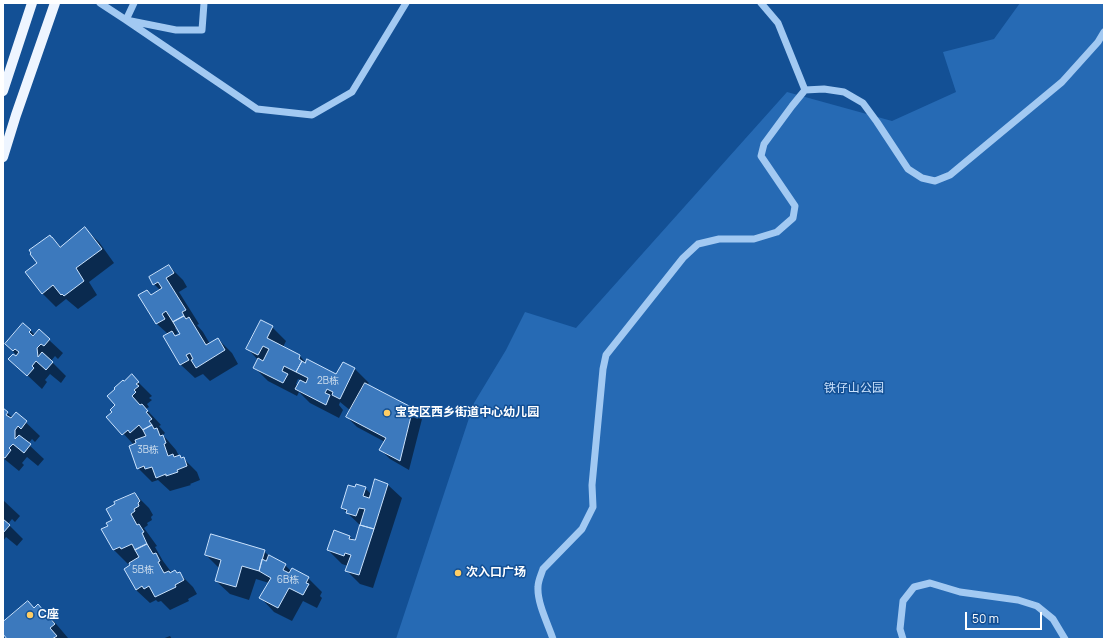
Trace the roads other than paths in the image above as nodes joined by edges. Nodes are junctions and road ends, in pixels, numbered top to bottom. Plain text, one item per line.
1 (32, 3) edge
2 (55, 3) edge
3 (100, 3) edge
4 (134, 3) edge
5 (204, 3) edge
6 (406, 3) edge
7 (761, 3) edge
8 (126, 20) junction
9 (1104, 32) edge
10 (805, 90) junction
11 (3, 91) edge
12 (3, 157) edge
13 (553, 639) edge
14 (903, 639) edge
15 (1065, 639) edge

1 - 11 main road
2 - 12 main road
3 - 8 street
4 - 8 street
5 - 8 street
6 - 8 street
7 - 10 street
9 - 10 street
10 - 13 street
14 - 15 street

